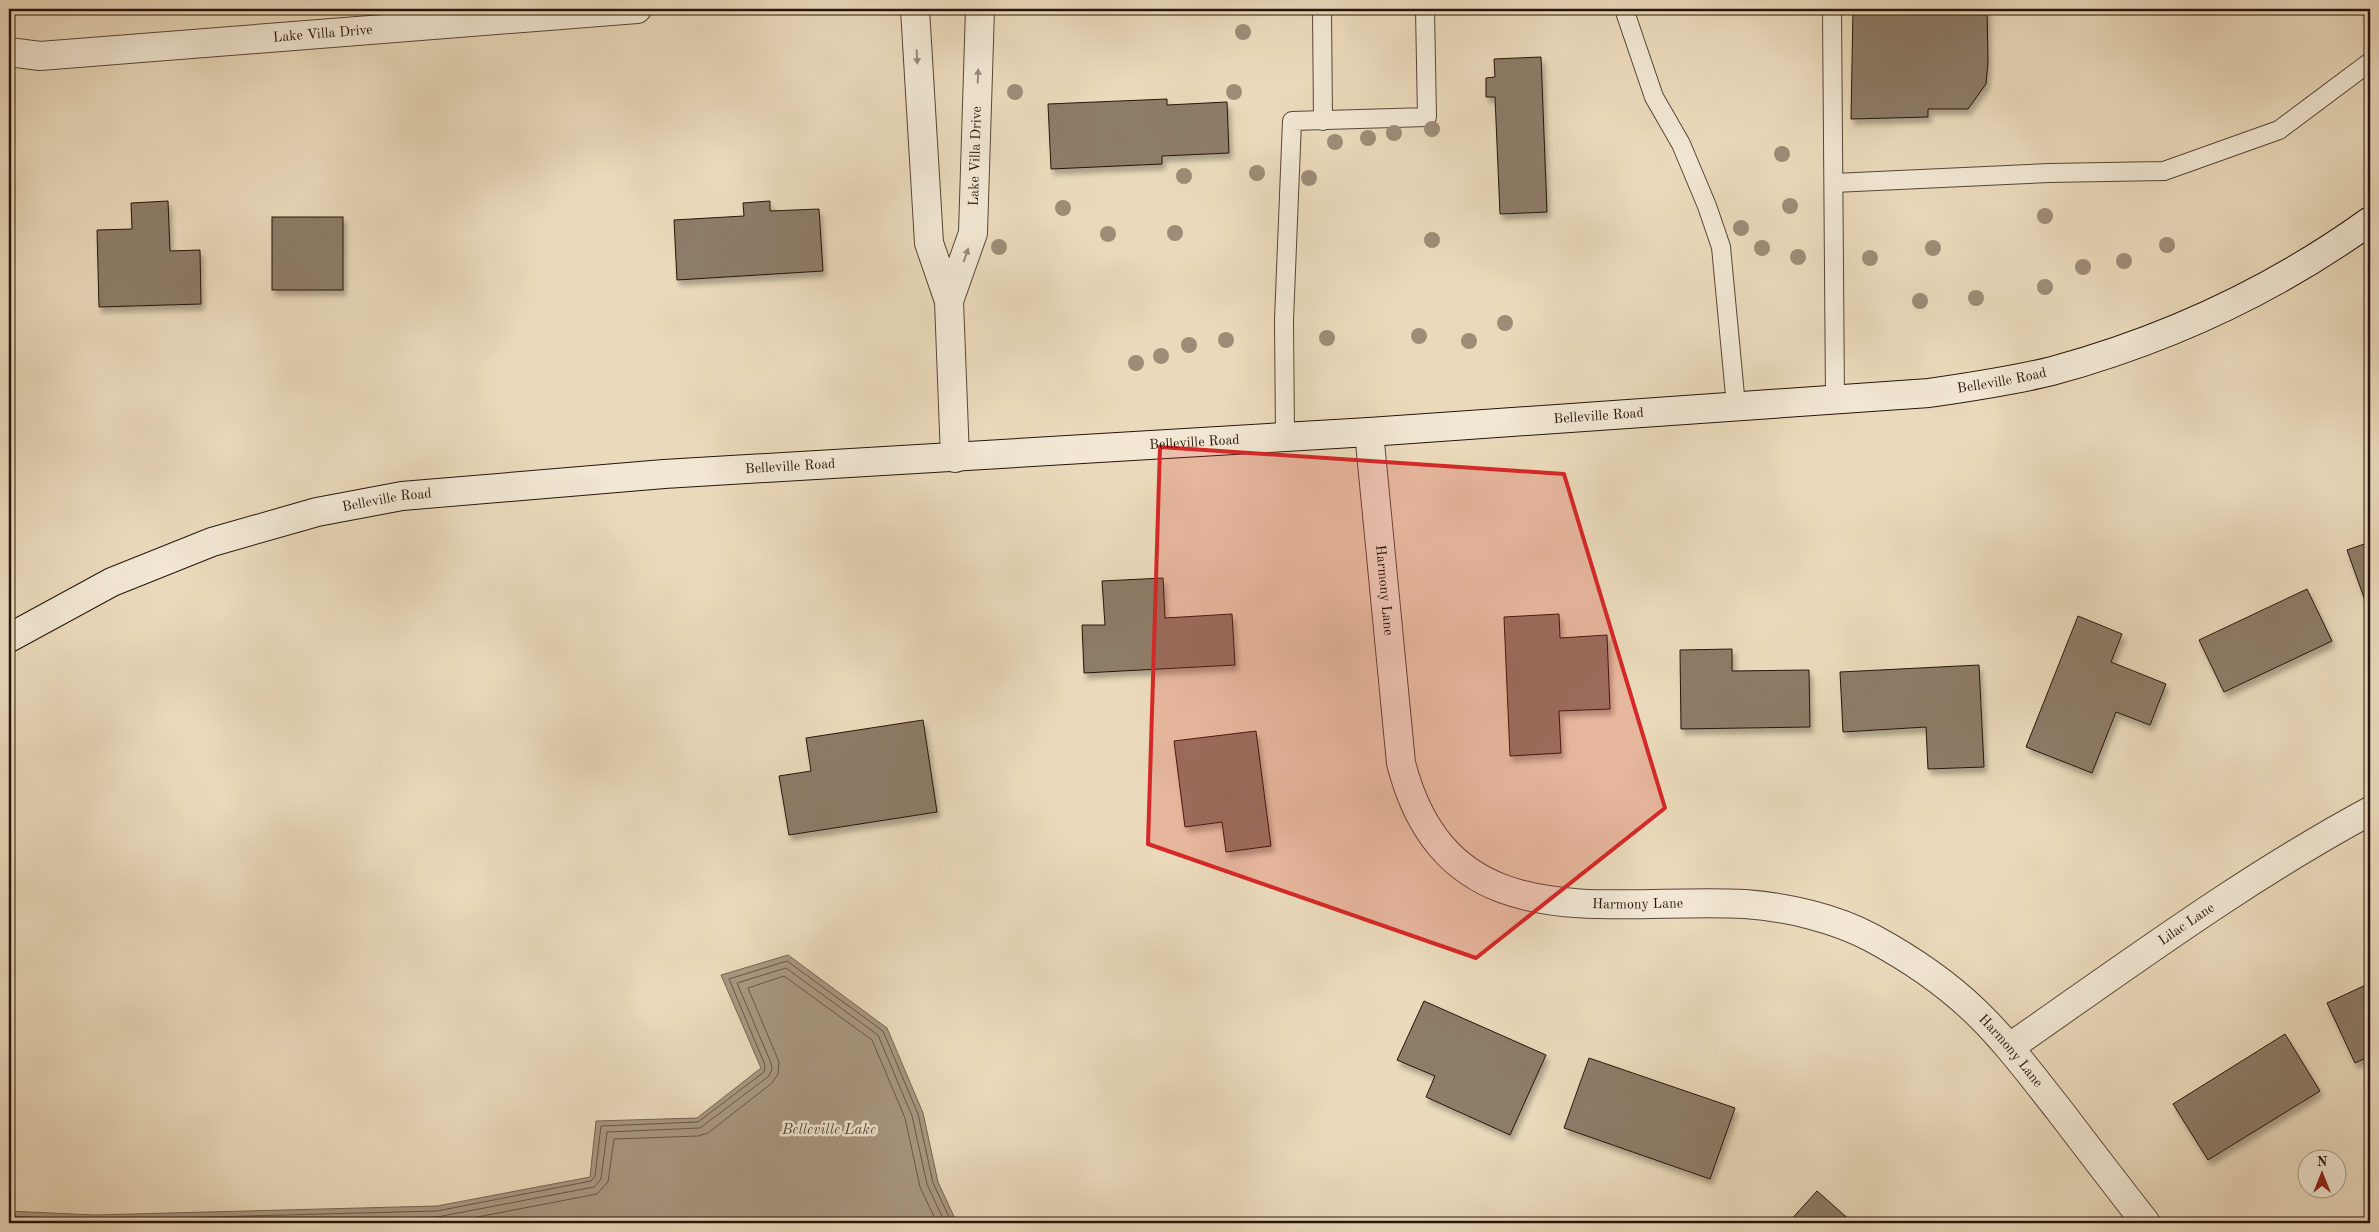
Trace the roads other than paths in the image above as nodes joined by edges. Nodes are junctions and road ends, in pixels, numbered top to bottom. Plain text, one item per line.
1 (637, 9) edge
2 (915, 9) edge
3 (980, 9) edge
4 (1322, 9) edge
5 (1425, 9) edge
6 (1624, 9) edge
7 (1832, 9) edge
8 (9, 52) edge
9 (2370, 62) edge
10 (1323, 121) junction
11 (1834, 183) junction
12 (2370, 221) edge
13 (950, 301) junction
14 (1835, 400) junction
15 (1736, 406) junction
16 (1369, 432) junction
17 (1285, 437) junction
18 (955, 458) junction
19 (9, 638) edge
20 (2370, 811) edge
21 (2010, 1047) junction
22 (2146, 1223) edge

1 - 8 street, Lake Villa Drive
2 -> 13 street, Lake Villa Drive
13 -> 3 street, Lake Villa Drive
4 - 10 lane
5 - 10 lane
6 - 15 lane
7 - 11 lane
9 - 11 lane
10 - 17 lane
11 - 14 lane
12 - 14 street, Belleville Road
13 - 18 street, Lake Villa Drive
14 - 15 street, Belleville Road
15 - 16 street, Belleville Road
16 - 17 street, Belleville Road
16 - 21 street, Harmony Lane
17 - 18 street, Belleville Road
18 - 19 street, Belleville Road
20 - 21 street, Lilac Lane
21 - 22 street, Harmony Lane

